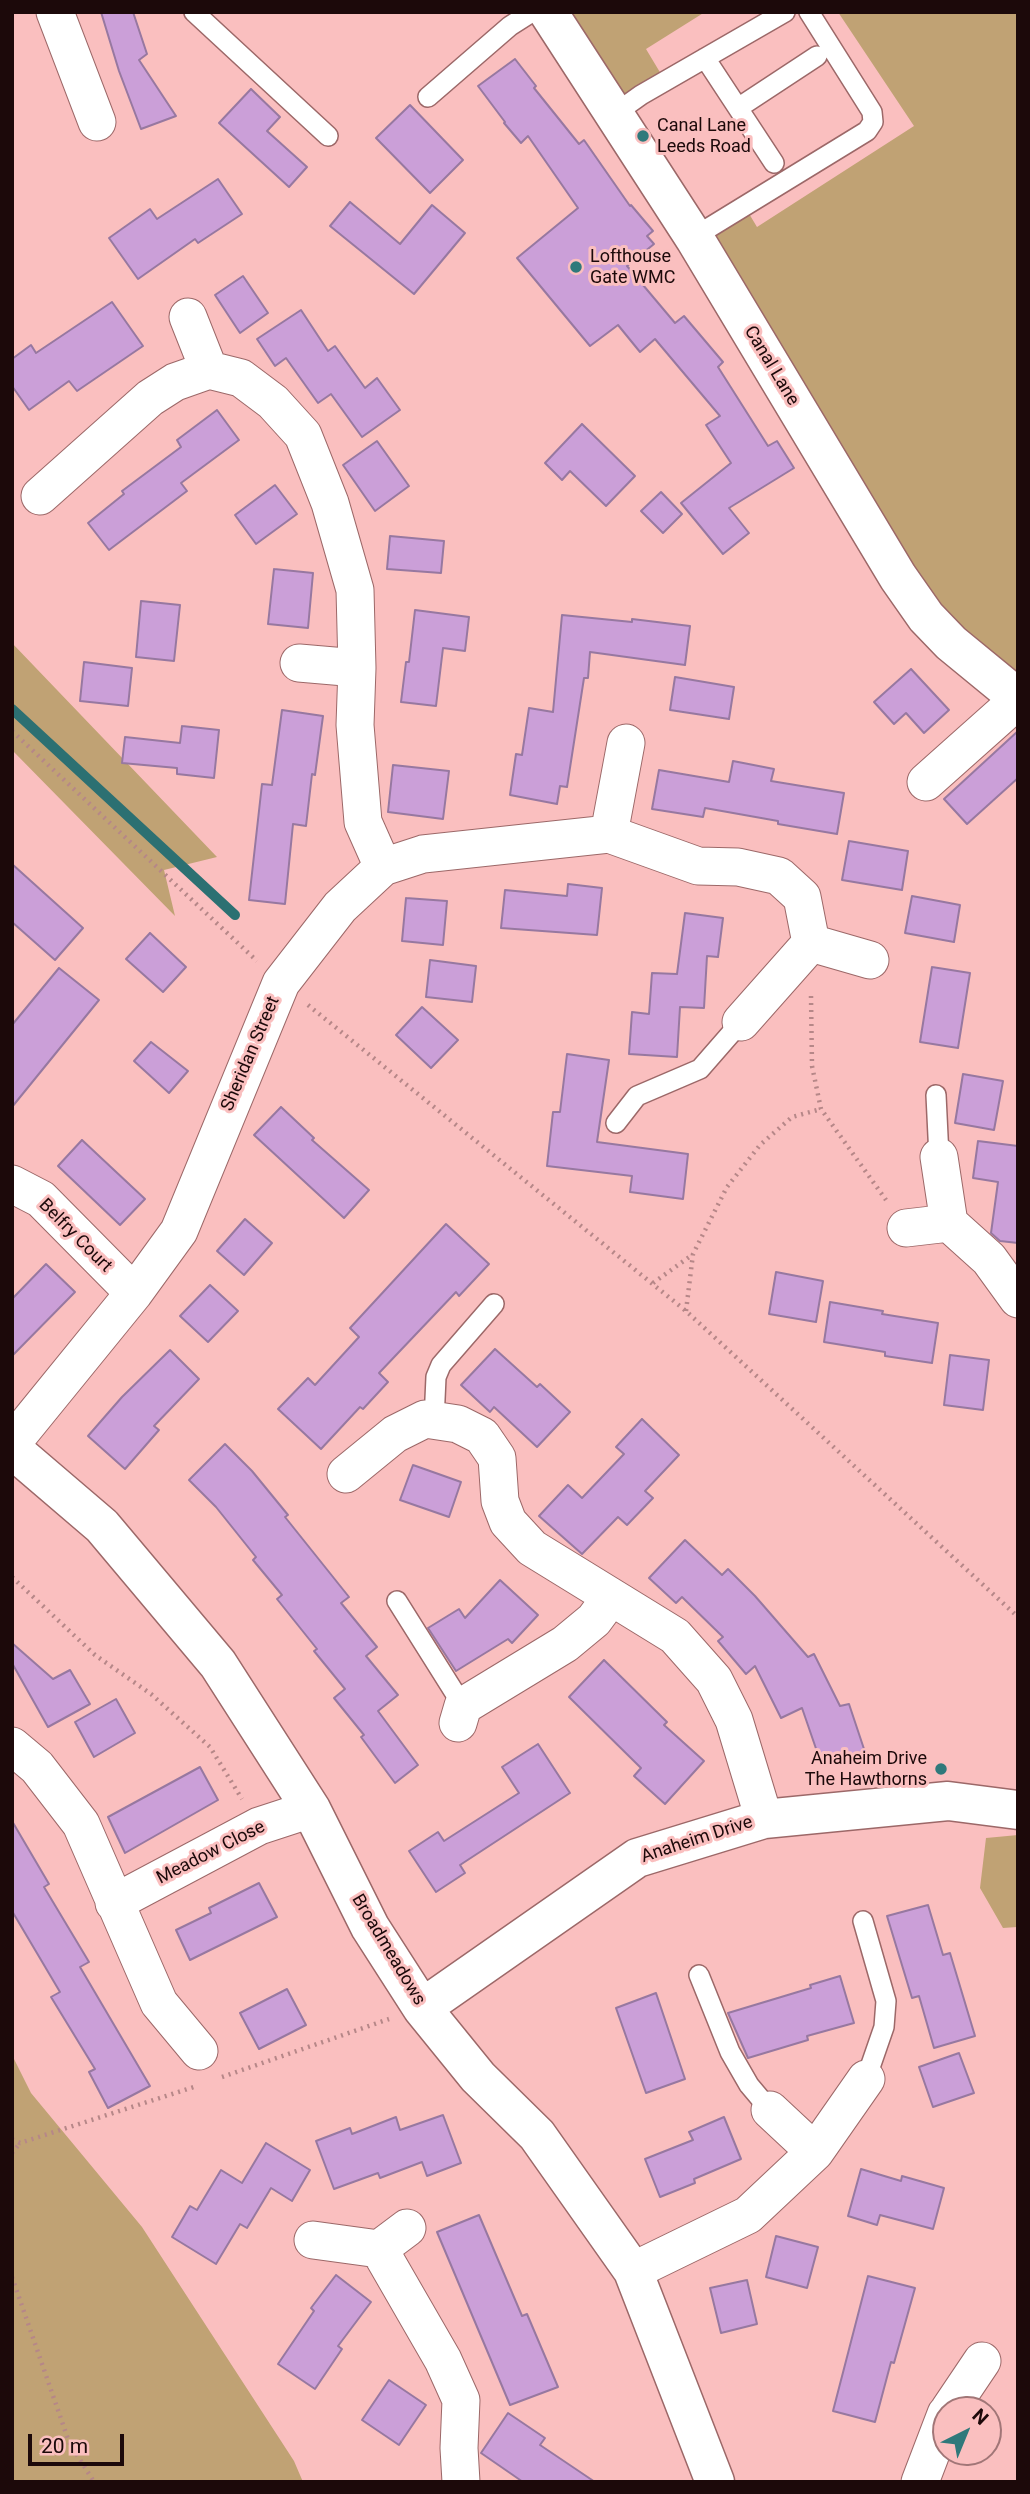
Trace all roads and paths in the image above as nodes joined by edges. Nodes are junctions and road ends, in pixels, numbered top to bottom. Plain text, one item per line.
1 (55, 12) edge
2 (194, 12) edge
3 (532, 12) edge
4 (548, 12) edge
5 (785, 12) edge
6 (809, 12) edge
7 (817, 56) dead end
8 (705, 58) junction
9 (428, 97) dead end
10 (738, 108) junction
11 (613, 115) junction
12 (97, 122) dead end
13 (328, 136) dead end
14 (774, 163) dead end
15 (694, 237) junction
16 (188, 317) dead end
17 (209, 370) junction
18 (40, 496) dead end
19 (299, 663) dead end
20 (358, 668) junction
21 (1018, 699) edge
22 (12, 731) edge
23 (626, 743) dead end
24 (926, 782) dead end
25 (609, 834) junction
26 (383, 867) junction
27 (811, 943) junction
28 (870, 960) dead end
29 (281, 983) junction
30 (741, 1022) joint
31 (936, 1094) dead end
32 (821, 1109) junction
33 (617, 1123) dead end
34 (939, 1157) joint
35 (12, 1184) edge
36 (949, 1223) junction
37 (906, 1228) joint
38 (693, 1254) junction
39 (653, 1283) junction
40 (134, 1293) junction
41 (1018, 1299) edge
42 (494, 1304) dead end
43 (686, 1311) junction
44 (434, 1420) junction
45 (12, 1443) edge
46 (12, 1449) edge
47 (346, 1475) dead end
48 (12, 1577) edge
49 (611, 1597) junction
50 (397, 1601) dead end
51 (1018, 1617) edge
52 (461, 1714) joint
53 (12, 1746) edge
54 (311, 1809) junction
55 (1018, 1810) edge
56 (764, 1819) junction
57 (259, 1826) junction
58 (114, 1903) junction
59 (863, 1921) dead end
60 (699, 1975) dead end
61 (422, 2008) junction
62 (199, 2050) dead end
63 (866, 2080) joint
64 (770, 2110) joint
65 (20, 2143) dead end
66 (815, 2152) junction
67 (12, 2153) edge
68 (313, 2240) dead end
69 (633, 2271) junction
70 (12, 2277) edge
71 (982, 2361) dead end
72 (958, 2396) edge
73 (932, 2451) edge
74 (94, 2482) edge
75 (461, 2482) edge
76 (715, 2482) edge
77 (920, 2482) edge

1 - 12 street
2 - 13 lane
3 - 9 lane
4 - 11 street, Canal Lane
5 - 8 lane
6 - 15 lane
7 - 10 lane
8 - 10 lane
8 - 11 lane
10 - 14 lane
11 - 15 street, Canal Lane
15 - 21 street, Canal Lane
16 - 17 street
17 - 18 street
17 - 20 street
19 - 20 street
20 - 26 street
21 - 24 street
22 - 29 path
23 - 25 street
25 - 26 street, Sheridan Street
25 - 27 street, Sheridan Street
26 - 29 street, Sheridan Street
27 - 28 street
27 - 30 street
27 - 32 path
29 - 39 path
29 - 40 street, Sheridan Street
30 - 33 lane
31 - 34 lane
32 - 37 path
32 - 38 path
34 - 36 street
35 - 40 street, Belfry Court
36 - 37 street
36 - 41 street
38 - 39 path
38 - 43 path
39 - 43 path
40 - 45 street, Sheridan Street
42 - 44 lane
43 - 51 path
44 - 47 street
44 - 49 street
46 - 54 street, Broadmeadows
48 - 57 path
49 - 52 street
49 - 56 street
50 - 52 lane
53 - 58 street
54 - 57 street, Meadow Close
54 - 61 street, Broadmeadows
55 - 56 street, Anaheim Drive
56 - 61 street, Anaheim Drive
57 - 58 street, Meadow Close
58 - 62 street
59 - 63 lane
60 - 64 lane
61 - 69 street, Broadmeadows
63 - 66 street
64 - 66 street
65 - 67 path
66 - 69 street
68 - 75 street
69 - 76 street, Broadmeadows
70 - 74 path
71 - 72 street
73 - 77 street

